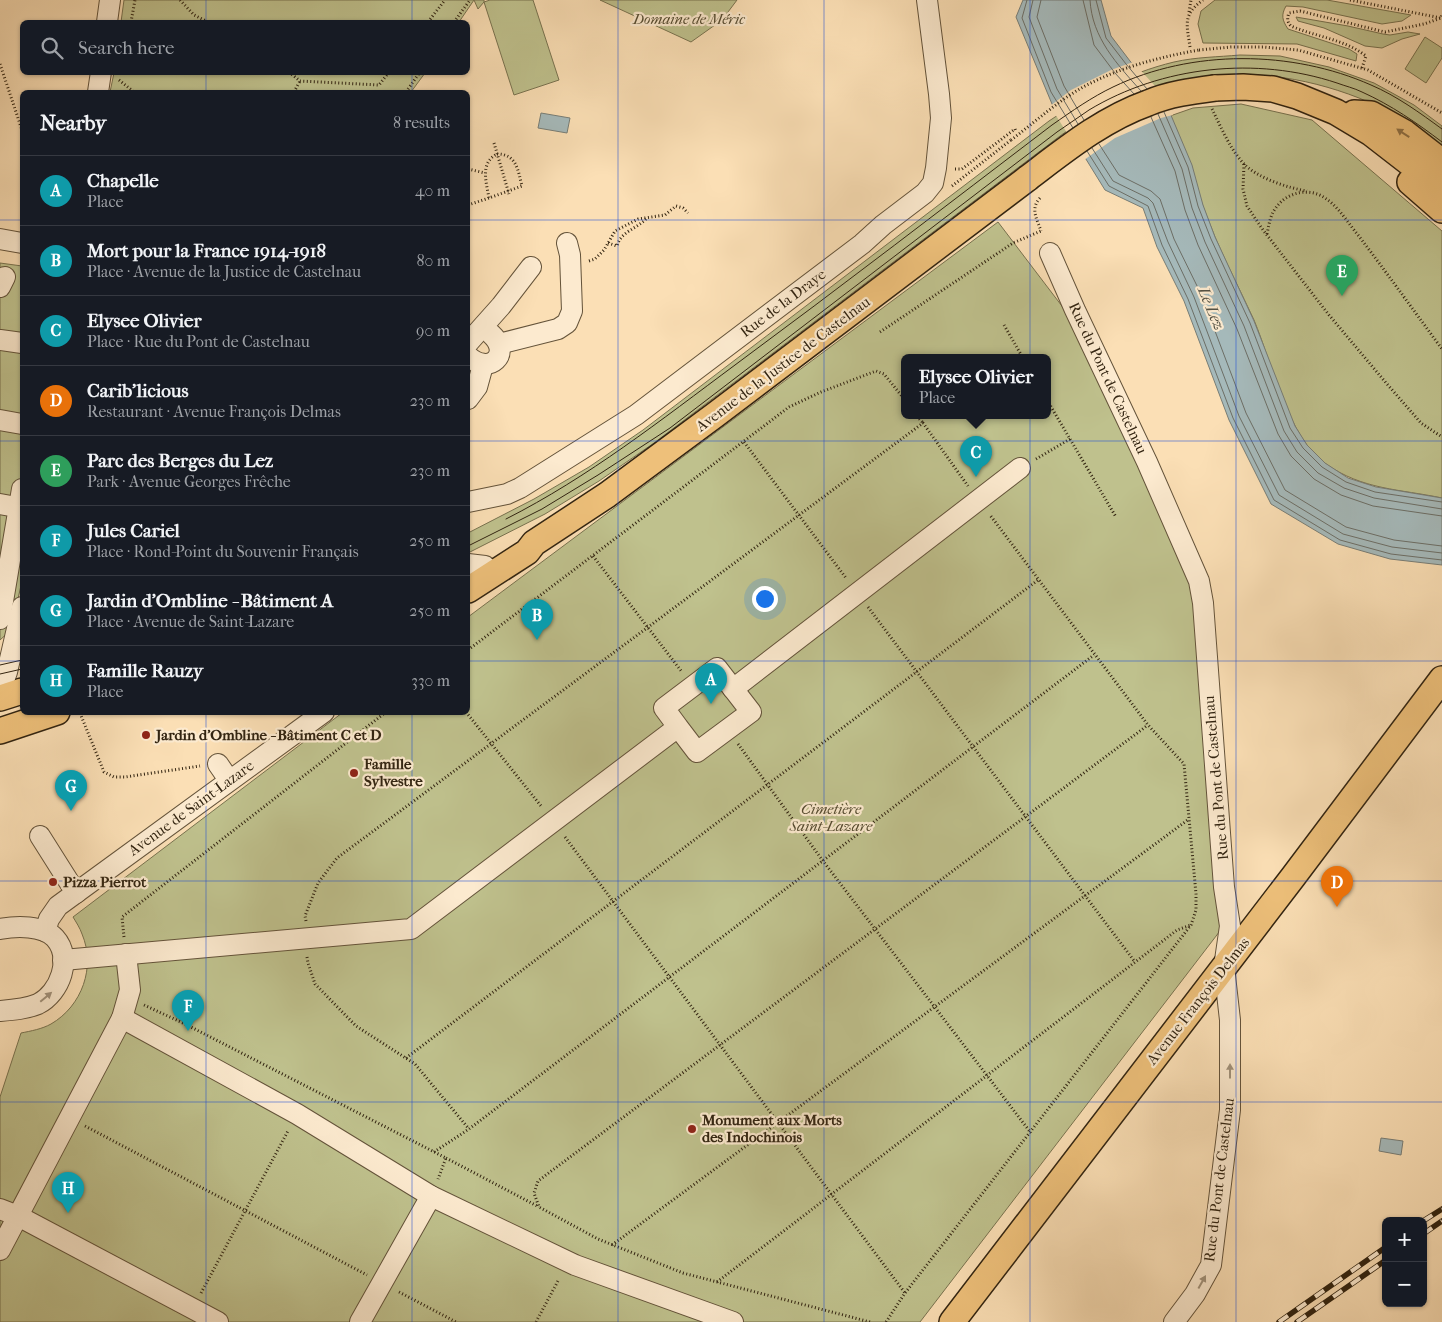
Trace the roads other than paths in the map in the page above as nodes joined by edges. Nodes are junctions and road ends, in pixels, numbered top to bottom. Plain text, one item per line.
1 (110, 0) edge
2 (927, 0) edge
3 (107, 20) edge
4 (110, 76) edge
5 (100, 90) edge
6 (1336, 112) junction
7 (1442, 162) edge
8 (1442, 188) edge
9 (1442, 210) edge
10 (0, 239) edge
11 (20, 243) edge
12 (567, 243) dead end
13 (1050, 253) road end
14 (531, 267) dead end
15 (483, 326) junction
16 (0, 340) edge
17 (470, 341) edge
18 (20, 344) edge
19 (499, 344) junction
20 (475, 360) edge
21 (470, 396) edge
22 (0, 420) edge
23 (20, 424) edge
24 (1020, 468) road end
25 (16, 502) edge
26 (470, 502) edge
27 (534, 543) junction
28 (474, 569) edge
29 (470, 589) edge
30 (0, 619) edge
31 (19, 635) edge
32 (1442, 678) edge
33 (733, 688) junction
34 (0, 691) edge
35 (20, 692) edge
36 (0, 698) edge
37 (48, 715) edge
38 (319, 715) edge
39 (678, 728) junction
40 (0, 731) edge
41 (40, 836) dead end
42 (76, 893) junction
43 (0, 929) edge
44 (45, 931) junction
45 (126, 954) junction
46 (63, 960) junction
47 (1224, 967) junction
48 (0, 1011) edge
49 (122, 1018) junction
50 (432, 1196) junction
51 (9, 1212) edge
52 (0, 1250) edge
53 (218, 1322) edge
54 (360, 1322) edge
55 (733, 1322) edge
56 (952, 1322) edge
57 (1174, 1322) edge

1 - 3 street
2 - 26 street, Rue de la Draye
4 - 5 street
7 -> 6 main road
6 - 8 main road
6 - 9 main road
6 - 27 main road, Avenue de la Justice de Castelnau, bridge
10 - 11 street
12 - 19 street
13 - 47 street, Rue du Pont de Castelnau
14 - 15 street
15 - 17 street
15 - 19 street
16 - 18 street
19 - 20 street
20 - 21 street
22 - 23 street
24 - 33 street
25 - 30 street
27 - 28 main road, Avenue de la Justice de Castelnau
27 - 29 main road, Avenue de la Justice de Castelnau
31 - 34 street
32 - 47 main road, Avenue François Delmas
33 - 39 street
33 - 39 street
35 - 36 main road
37 - 40 main road
38 - 42 street, Avenue de Saint-Lazare
39 - 45 street
41 - 42 street
42 - 44 street, Avenue de Saint-Lazare
43 - 44 street
44 - 46 street
45 - 46 street
45 - 49 street
48 -> 46 street
47 - 56 main road, Avenue François Delmas
57 -> 47 street, Rue du Pont de Castelnau
49 - 50 street
49 - 51 street
50 - 54 street
50 - 55 street
51 - 52 street
51 - 53 street

